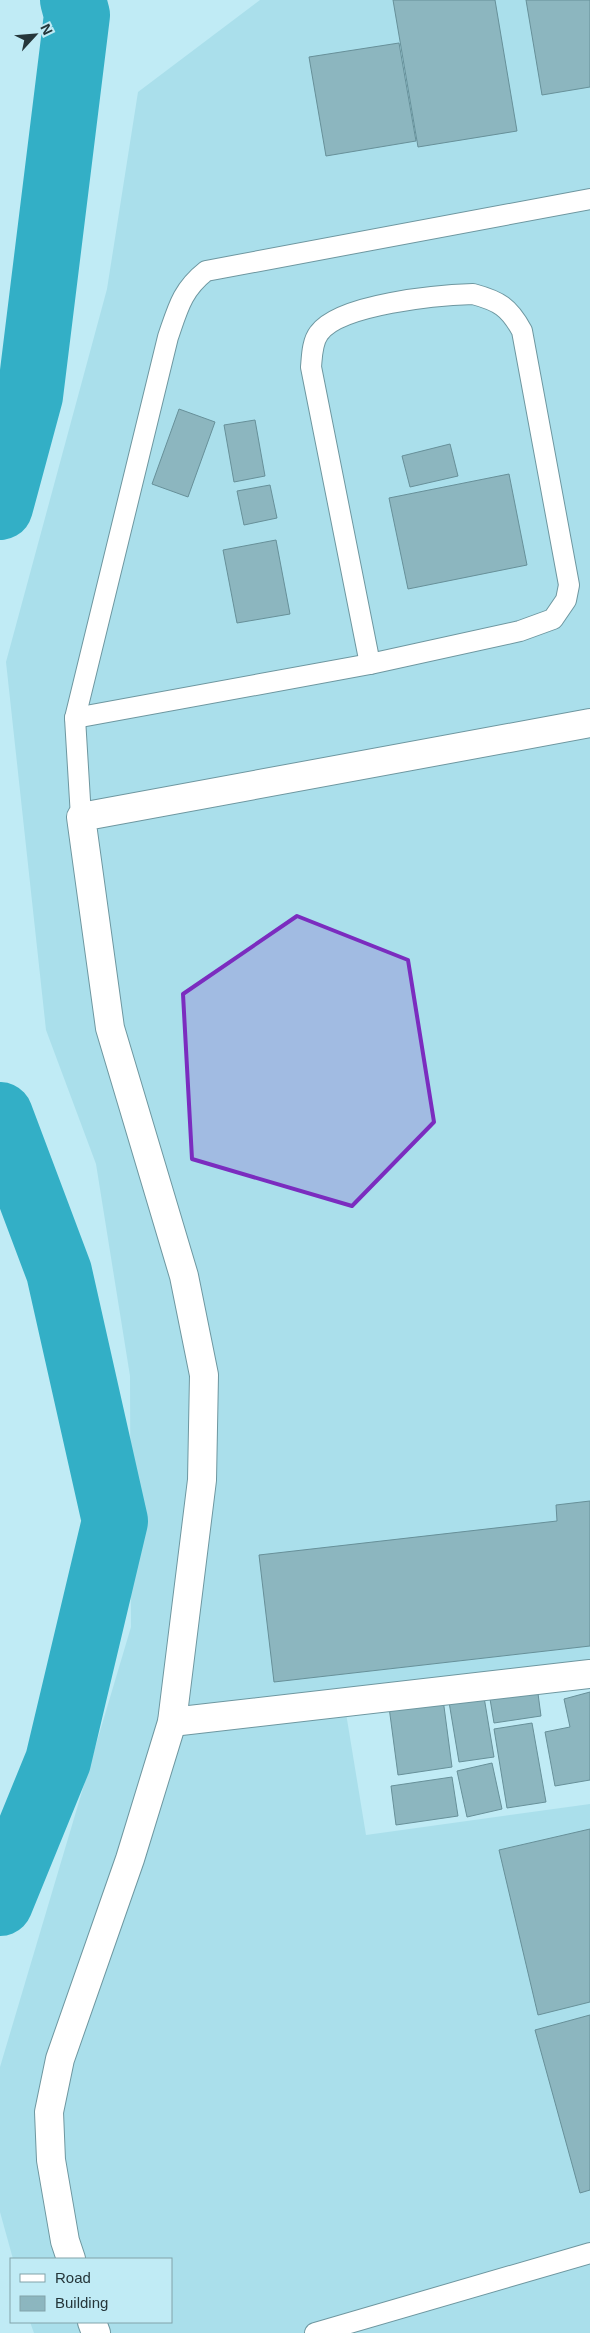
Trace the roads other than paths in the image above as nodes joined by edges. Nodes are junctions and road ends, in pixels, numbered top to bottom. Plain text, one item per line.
1 (590, 199) edge
2 (370, 664) junction
3 (75, 718) junction
4 (590, 723) edge
5 (81, 818) junction
6 (590, 1674) edge
7 (172, 1722) junction
8 (590, 2254) edge
9 (71, 2258) edge
10 (315, 2333) edge

1 - 3 lane
2 - 2 lane
2 - 3 lane
3 - 5 lane
4 - 5 street
5 - 7 street
6 - 7 street
7 - 9 street
8 - 10 lane

